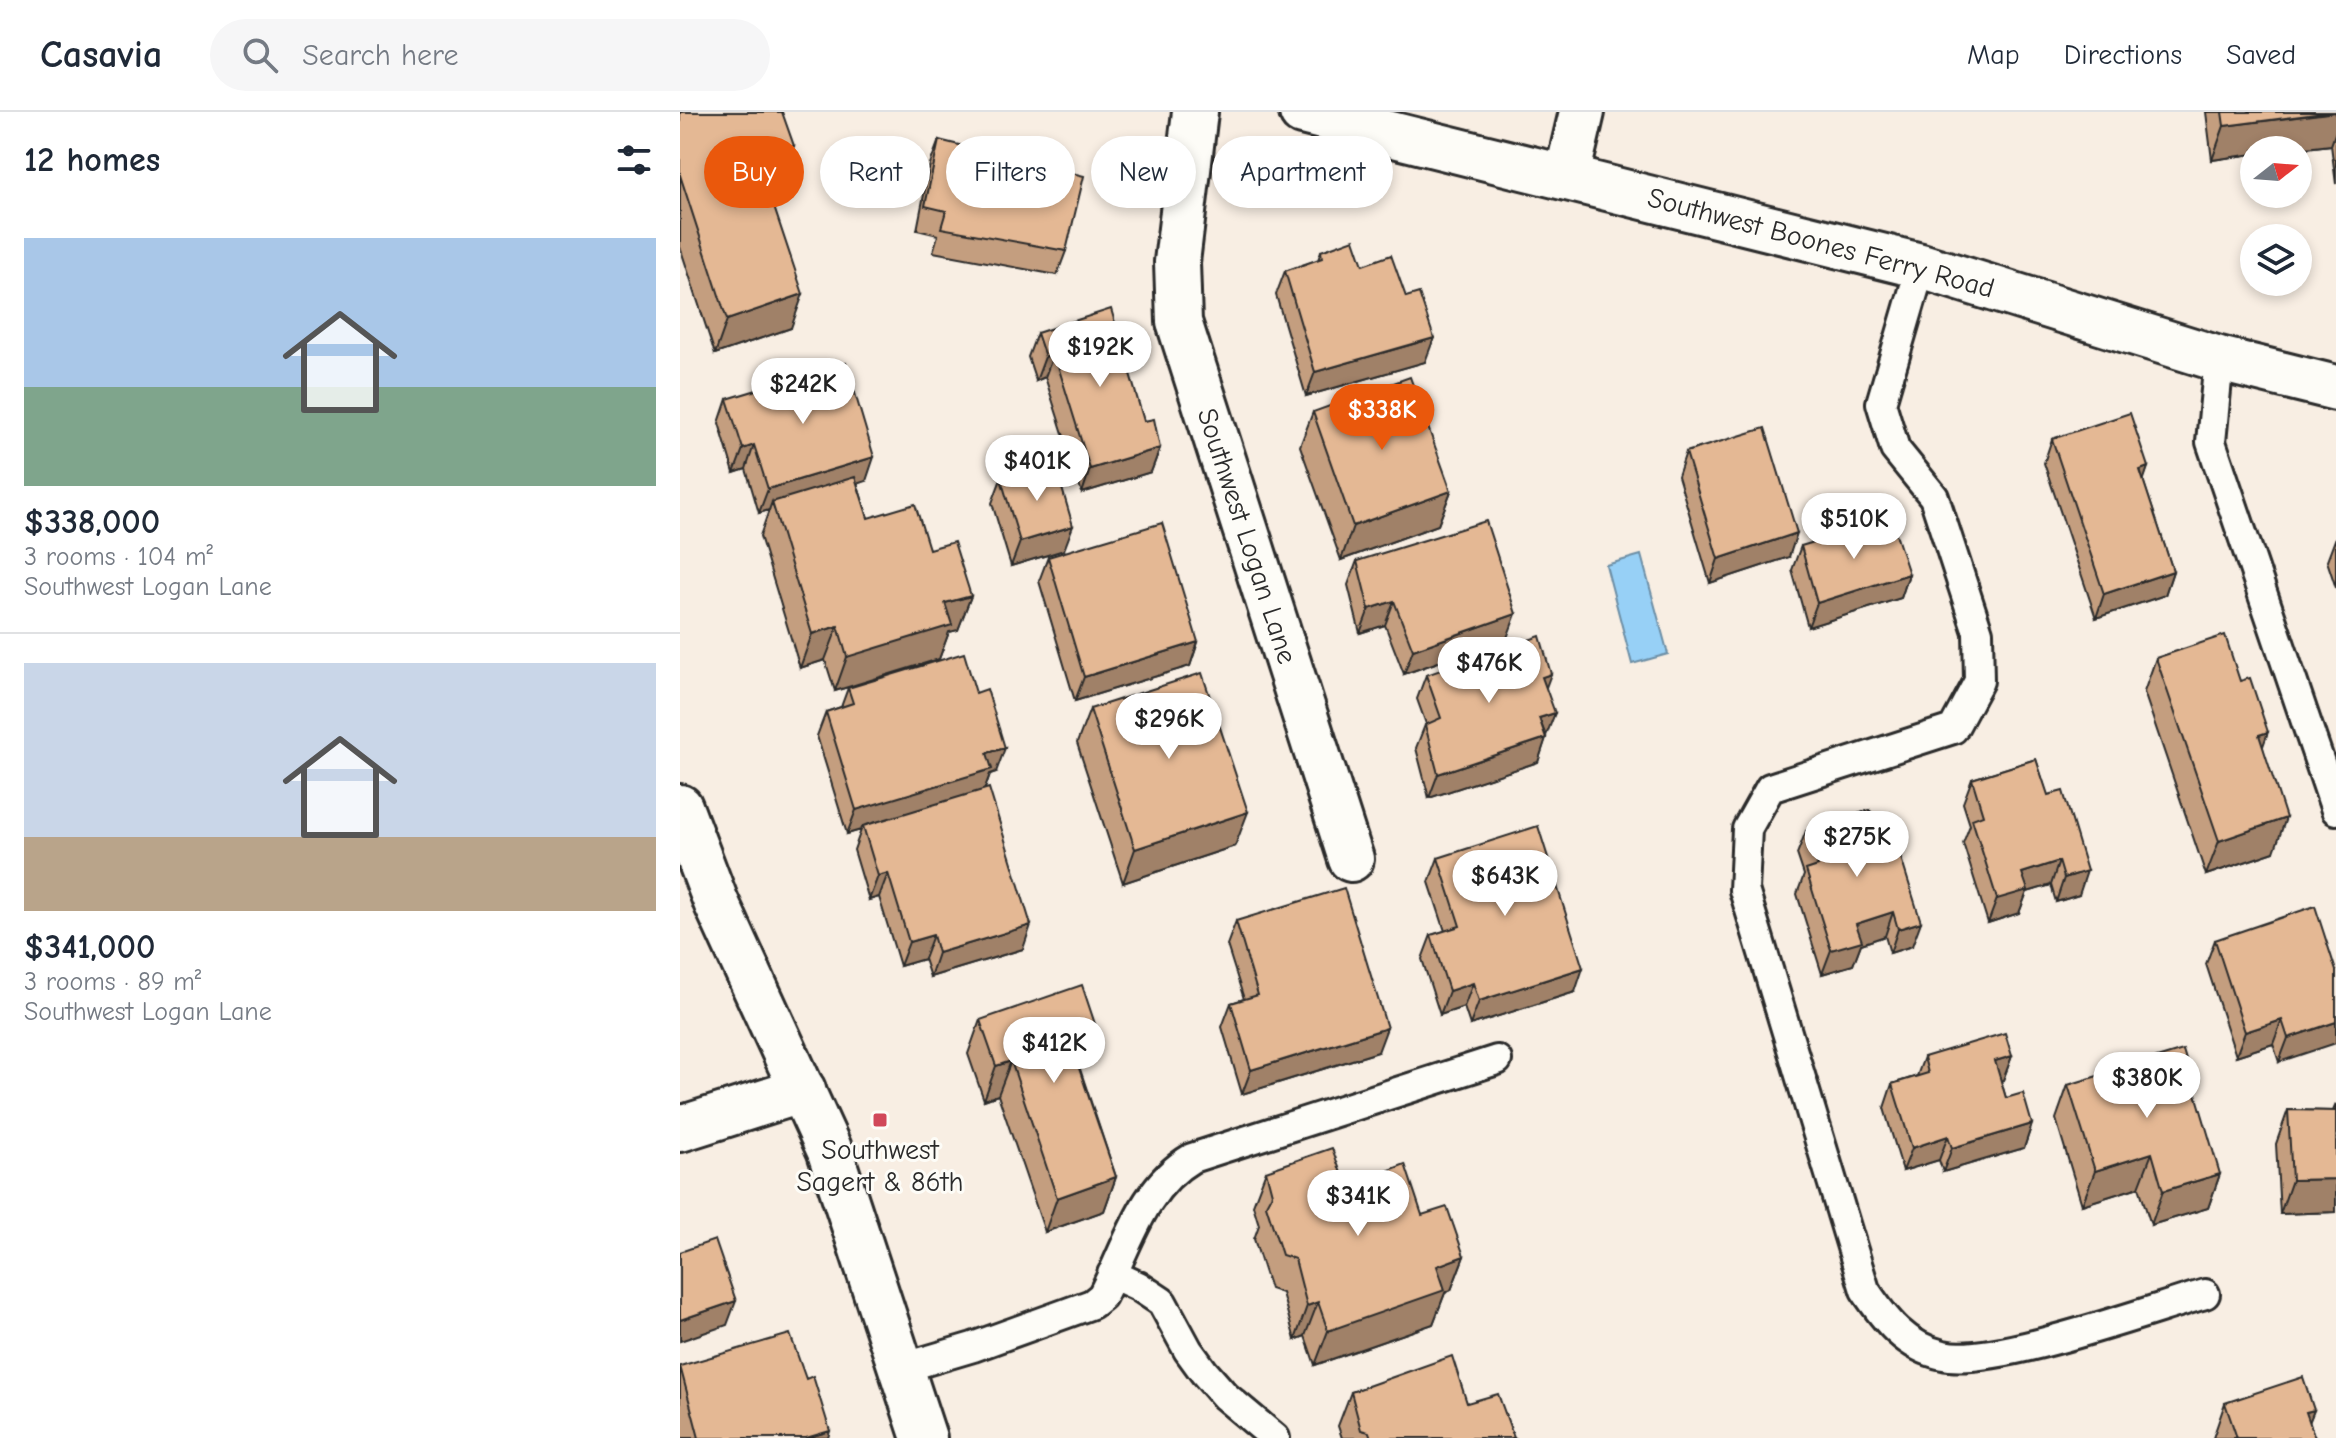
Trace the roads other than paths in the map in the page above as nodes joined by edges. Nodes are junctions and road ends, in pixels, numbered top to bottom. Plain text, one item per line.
1 (1195, 112) edge
2 (1302, 112) edge
3 (1582, 112) edge
4 (1567, 176) junction
5 (1921, 266) junction
6 (2219, 359) junction
7 (2336, 388) edge
8 (680, 807) edge
9 (2336, 810) edge
10 (1351, 859) dead end
11 (1497, 1060) dead end
12 (803, 1090) junction
13 (680, 1129) edge
14 (1112, 1274) junction
15 (2205, 1294) dead end
16 (902, 1368) junction
17 (924, 1438) edge
18 (1275, 1438) edge

1 - 10 main road, Southwest Logan Lane
2 - 4 main road, Southwest Boones Ferry Road
3 - 4 main road
4 - 5 main road, Southwest Boones Ferry Road
5 - 6 main road, Southwest Boones Ferry Road
5 - 15 lane
6 - 7 main road, Southwest Boones Ferry Road
6 - 9 lane
8 - 12 main road
11 - 14 lane
12 - 13 main road
12 - 16 main road
14 - 16 lane
14 - 18 lane
16 - 17 main road

